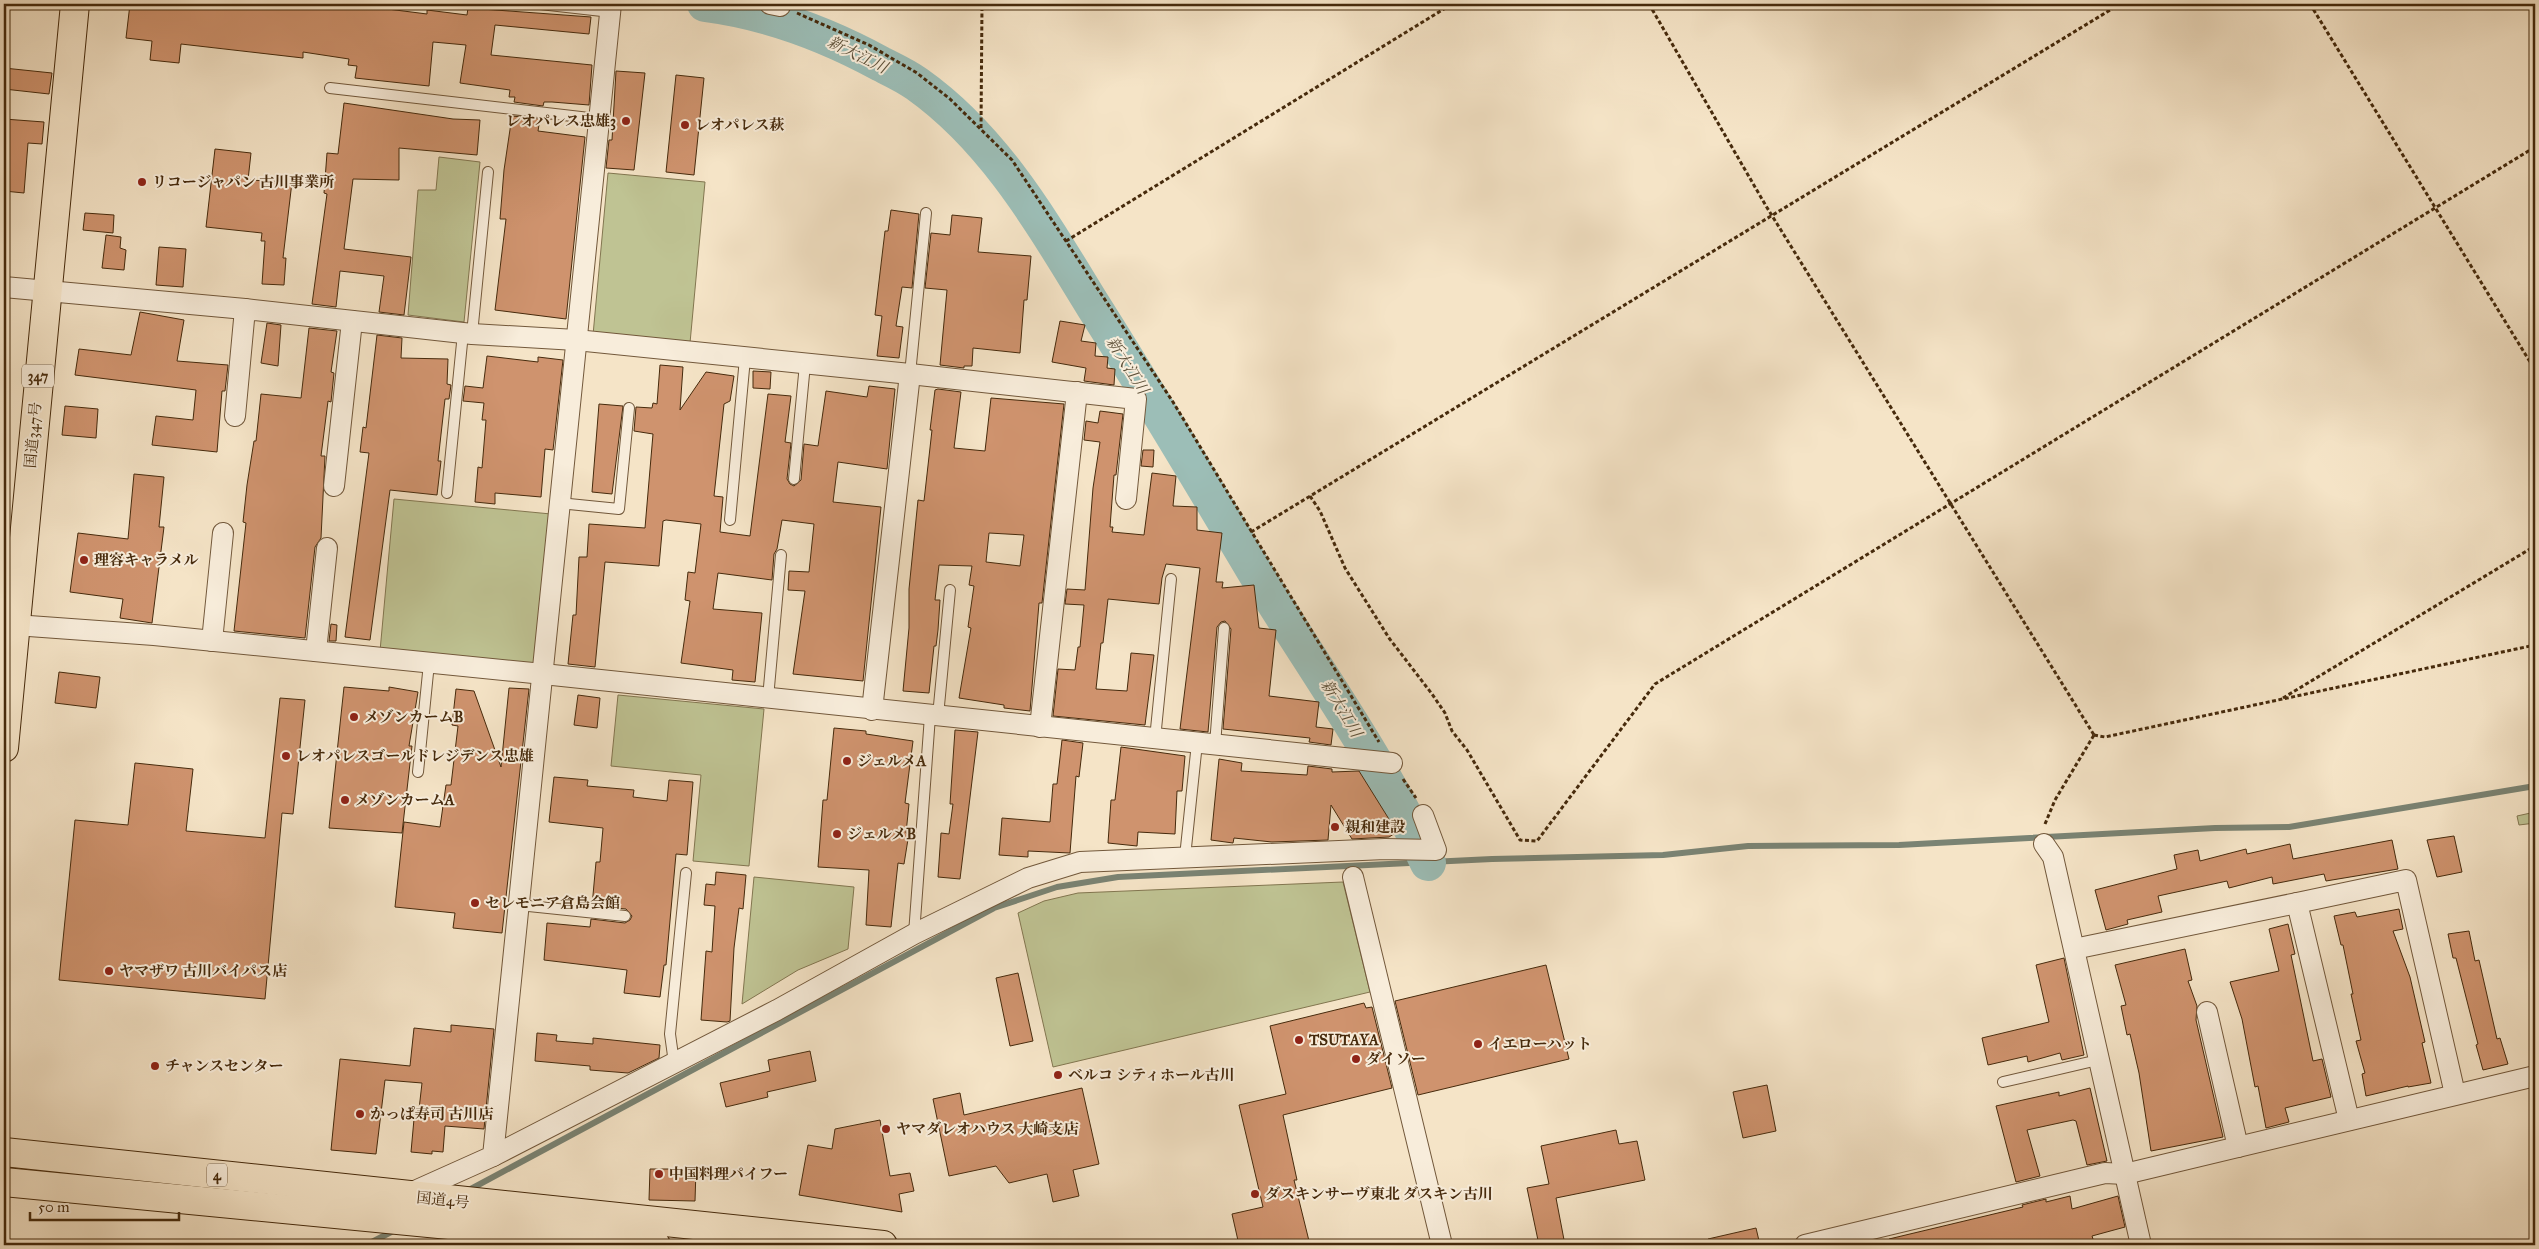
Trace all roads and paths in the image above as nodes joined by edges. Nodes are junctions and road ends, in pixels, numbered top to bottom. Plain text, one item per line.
1 (75, 4) edge
2 (540, 4) edge
3 (982, 4) edge
4 (1452, 4) edge
5 (1649, 4) edge
6 (2120, 4) edge
7 (2310, 4) edge
8 (775, 5) edge
9 (611, 6) edge
10 (330, 88) dead end
11 (598, 119) junction
12 (980, 129) junction
13 (2535, 148) edge
14 (488, 172) dead end
15 (2437, 208) junction
16 (926, 213) dead end
17 (1771, 214) junction
18 (1066, 241) junction
19 (4, 287) edge
20 (46, 291) junction
21 (245, 309) junction
22 (352, 321) junction
23 (468, 333) junction
24 (576, 340) junction
25 (745, 358) junction
26 (804, 364) junction
27 (2535, 370) edge
28 (910, 374) junction
29 (1077, 392) junction
30 (629, 408) dead end
31 (235, 416) dead end
32 (794, 479) dead end
33 (334, 486) dead end
34 (447, 493) dead end
35 (1310, 496) junction
36 (1126, 499) dead end
37 (560, 503) junction
38 (1949, 504) junction
39 (730, 520) dead end
40 (1252, 532) junction
41 (223, 533) dead end
42 (2535, 546) edge
43 (327, 548) dead end
44 (781, 555) dead end
45 (1171, 579) dead end
46 (950, 590) dead end
47 (1224, 628) dead end
48 (11, 634) edge
49 (212, 641) junction
50 (2535, 644) edge
51 (316, 651) junction
52 (429, 663) junction
53 (543, 674) junction
54 (768, 698) junction
55 (2280, 699) junction
56 (872, 710) junction
57 (934, 716) junction
58 (1040, 727) junction
59 (2094, 735) junction
60 (1155, 739) junction
61 (1206, 744) junction
62 (4, 748) edge
63 (1392, 763) junction
64 (418, 772) dead end
65 (1422, 815) joint
66 (2044, 835) joint
67 (1185, 857) junction
68 (686, 873) dead end
69 (1353, 877) dead end
70 (2297, 903) junction
71 (519, 905) junction
72 (625, 916) dead end
73 (914, 934) junction
74 (2074, 949) junction
75 (2206, 1012) dead end
76 (2098, 1060) junction
77 (674, 1063) junction
78 (2535, 1076) edge
79 (2003, 1082) dead end
80 (2455, 1094) junction
81 (2349, 1120) junction
82 (2238, 1147) junction
83 (4, 1152) edge
84 (493, 1156) junction
85 (2125, 1174) junction
86 (4, 1182) edge
87 (420, 1206) junction
88 (656, 1245) edge
89 (883, 1245) edge
90 (1442, 1245) edge
91 (1805, 1245) edge
92 (2141, 1245) edge

1 - 20 highway, 国道347号 / 347
2 - 9 lane
3 - 12 path
4 - 18 path
5 - 17 path
6 - 17 path
7 - 15 path
8 - 12 path
9 - 11 street
10 - 11 lane
11 - 24 street
12 - 18 path
13 - 15 path
14 - 23 lane
15 - 27 path
15 - 38 path
16 - 28 lane
17 - 35 path
17 - 38 path
18 - 40 path
19 - 20 street
20 - 21 street
20 - 48 highway, 国道347号 / 347
21 - 22 street
21 - 31 street
22 - 23 street
22 - 33 street
23 - 24 street
23 - 34 lane
24 - 25 street
24 - 37 street
25 - 26 street
25 - 39 lane
26 - 28 street
26 - 32 lane
28 - 29 street
28 - 56 street
29 - 36 street
29 - 58 street
30 - 37 lane
35 - 38 path
35 - 40 path
37 - 53 street
38 - 59 path
40 - 63 path
41 - 49 street
42 - 55 path
43 - 51 street
44 - 54 lane
45 - 60 lane
46 - 57 lane
47 - 61 lane
48 - 49 street
48 - 62 highway, 国道347号 / 347
49 - 51 street
50 - 55 path
51 - 52 street
52 - 53 street
52 - 64 lane
53 - 54 street
53 - 71 street
54 - 56 street
55 - 59 path
56 - 57 street
57 - 58 street
57 - 73 lane
58 - 60 street
59 - 66 path
60 - 61 street
61 - 63 street
61 - 67 lane
63 - 65 path
65 - 67 street
66 - 74 street
67 - 73 street
68 - 77 lane
69 - 90 street
70 - 74 street
70 - 80 street
70 - 81 street
71 - 72 lane
71 - 84 street
73 - 77 street
74 - 76 street
75 - 82 street
76 - 79 lane
76 - 85 street
77 - 84 street
78 - 80 street
80 - 81 street
81 - 82 street
82 - 85 street
83 - 87 highway, 国道4号 / 4
84 - 87 street
85 - 91 street
85 - 92 street
86 - 87 highway, 国道4号 / 4
87 - 88 highway, 国道4号 / 4
87 - 89 highway, 国道4号 / 4

